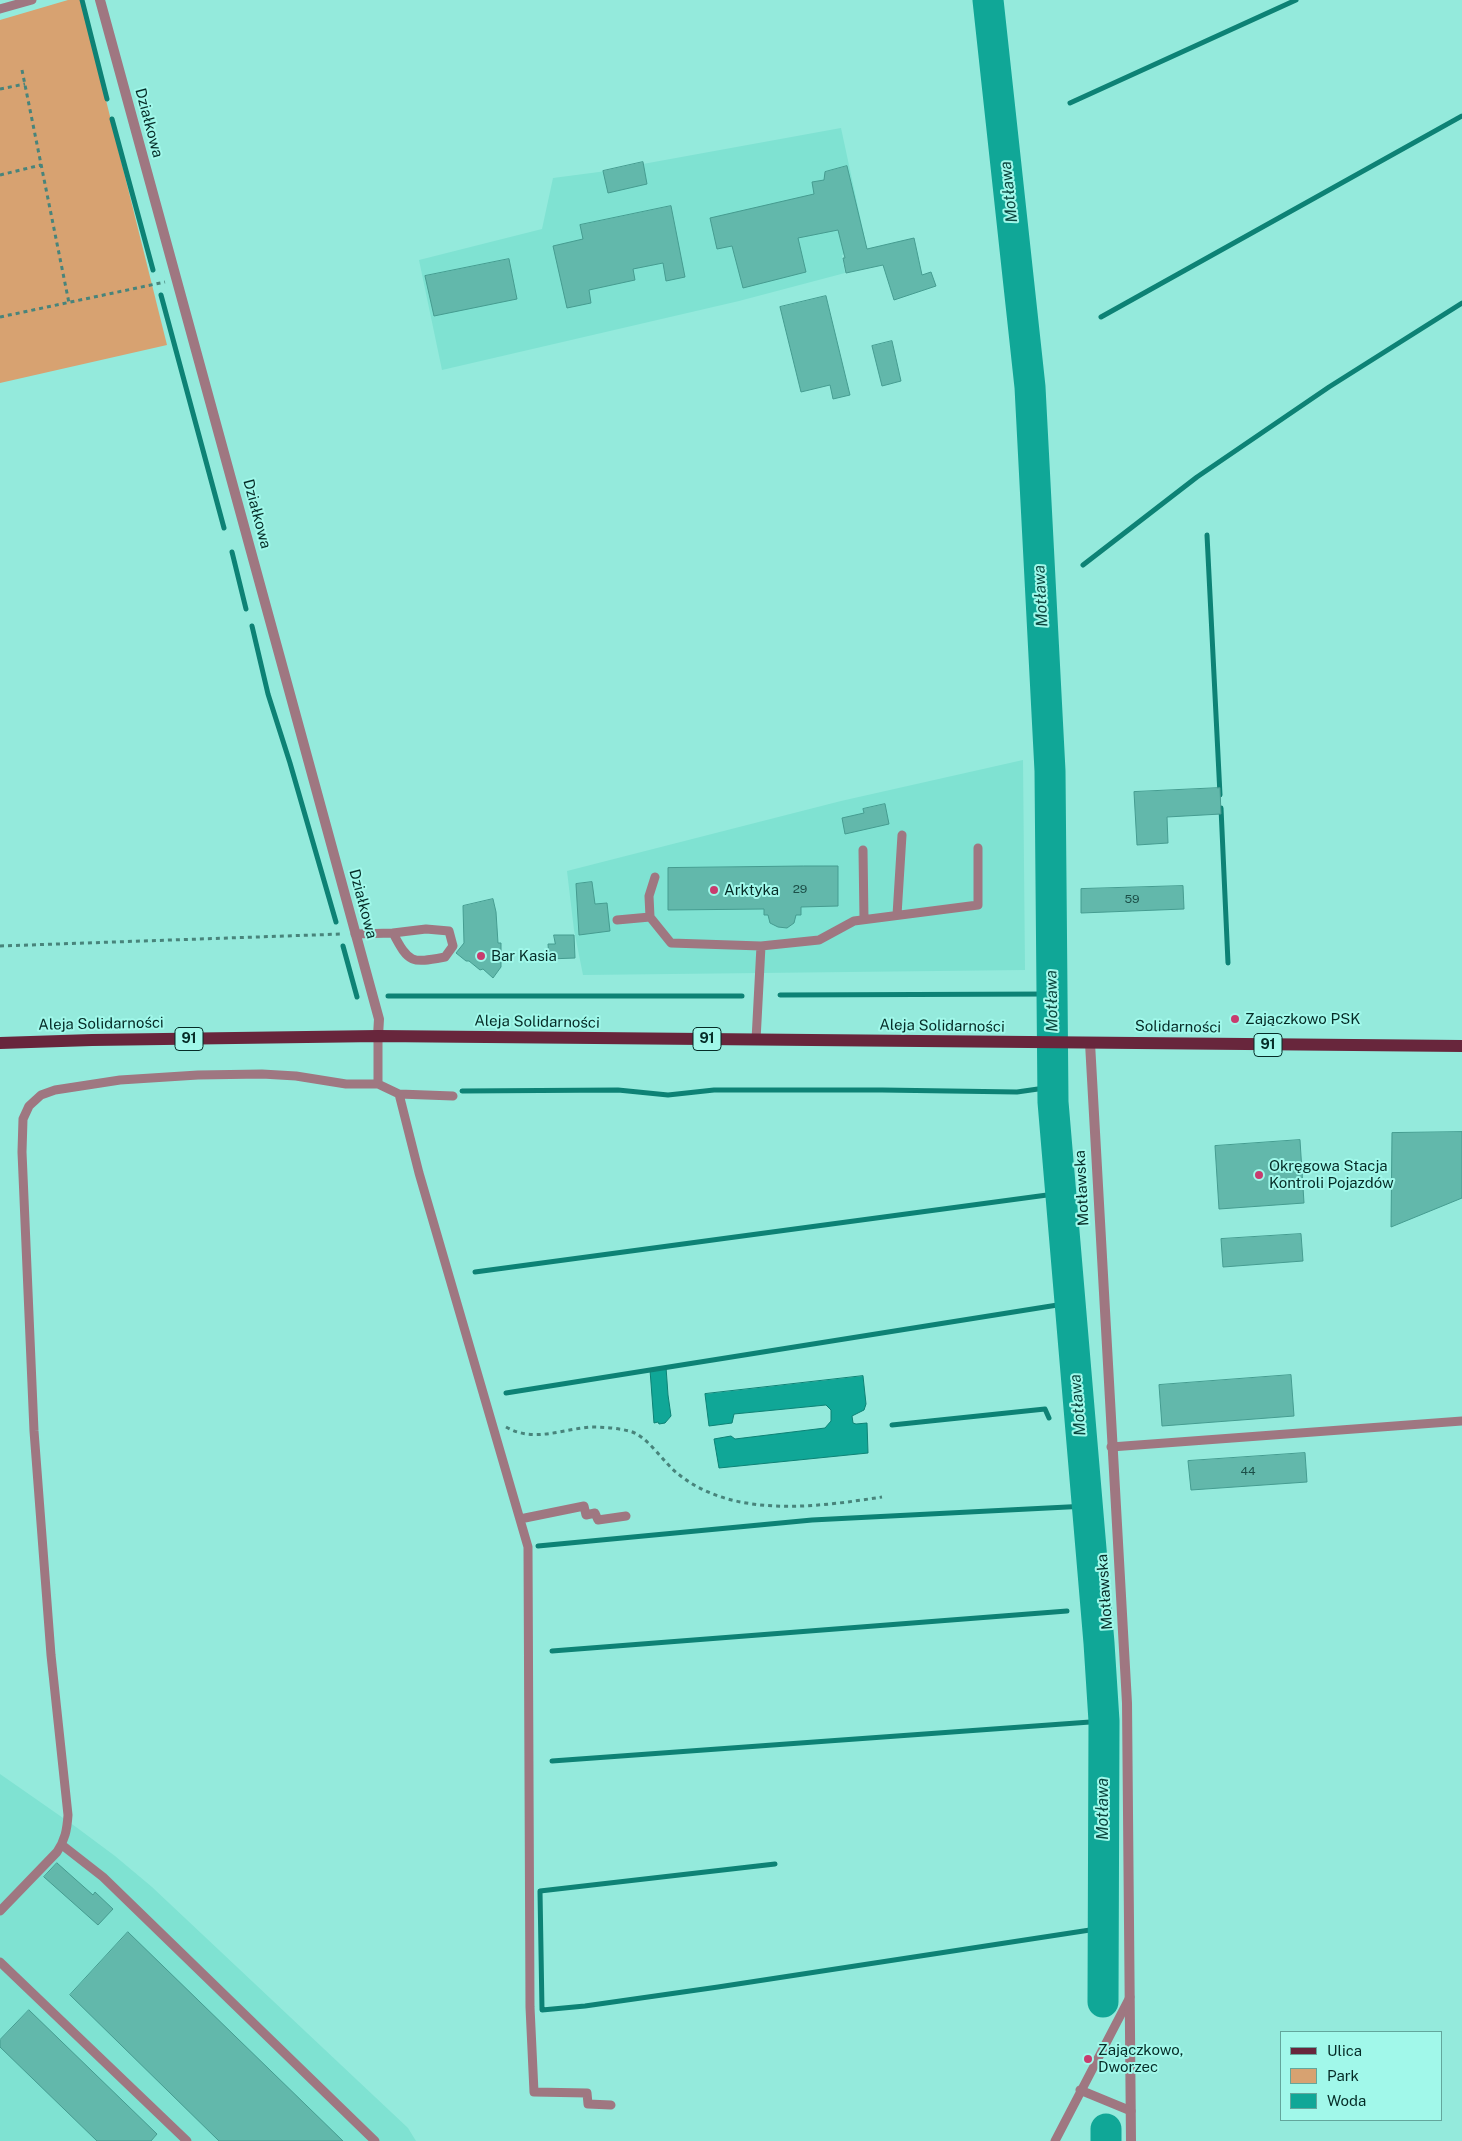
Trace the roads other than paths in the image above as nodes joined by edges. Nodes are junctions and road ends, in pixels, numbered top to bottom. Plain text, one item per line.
1 (32, 0) edge
2 (100, 0) edge
3 (0, 9) edge
4 (902, 835) dead end
5 (978, 848) dead end
6 (863, 850) dead end
7 (655, 877) dead end
8 (897, 915) junction
9 (650, 917) junction
10 (864, 919) junction
11 (616, 920) dead end
12 (355, 934) junction
13 (393, 934) junction
14 (761, 946) junction
15 (378, 1036) junction
16 (756, 1040) junction
17 (0, 1043) edge
18 (1073, 1043) joint
19 (1090, 1043) junction
20 (1462, 1046) edge
21 (378, 1084) junction
22 (398, 1094) junction
23 (453, 1096) dead end
24 (1462, 1421) edge
25 (1111, 1448) junction
26 (626, 1516) dead end
27 (520, 1519) junction
28 (62, 1845) junction
29 (0, 1912) edge
30 (0, 1962) edge
31 (1130, 1997) junction
32 (1080, 2090) junction
33 (611, 2105) dead end
34 (1131, 2111) junction
35 (187, 2141) edge
36 (375, 2141) edge
37 (1055, 2141) edge
38 (1131, 2141) edge

1 - 3 lane
2 - 12 street, Działkowa
4 - 8 lane
5 - 8 lane
6 - 10 lane
7 - 9 lane
8 - 10 lane
9 - 11 lane
9 - 14 lane
10 - 14 lane
12 - 13 lane
12 - 15 street, Działkowa
13 - 13 lane
14 - 16 lane
15 - 16 main road, Aleja Solidarności / 91
15 - 17 main road, Aleja Solidarności / 91
15 - 21 lane
16 - 18 main road, Aleja Solidarności / 91
18 - 19 main road, Solidarności / 91
19 - 20 main road, Solidarności / 91
19 - 25 street, Motławska
21 - 22 lane
21 - 28 lane
22 - 23 lane
22 - 27 lane
24 - 25 lane
25 - 31 street, Motławska
26 - 27 lane
27 - 33 lane
28 - 29 lane
28 - 36 lane
30 - 35 lane
31 - 32 lane
31 - 34 street, Motławska
32 - 34 lane
32 - 37 lane
34 - 38 street, Motławska

